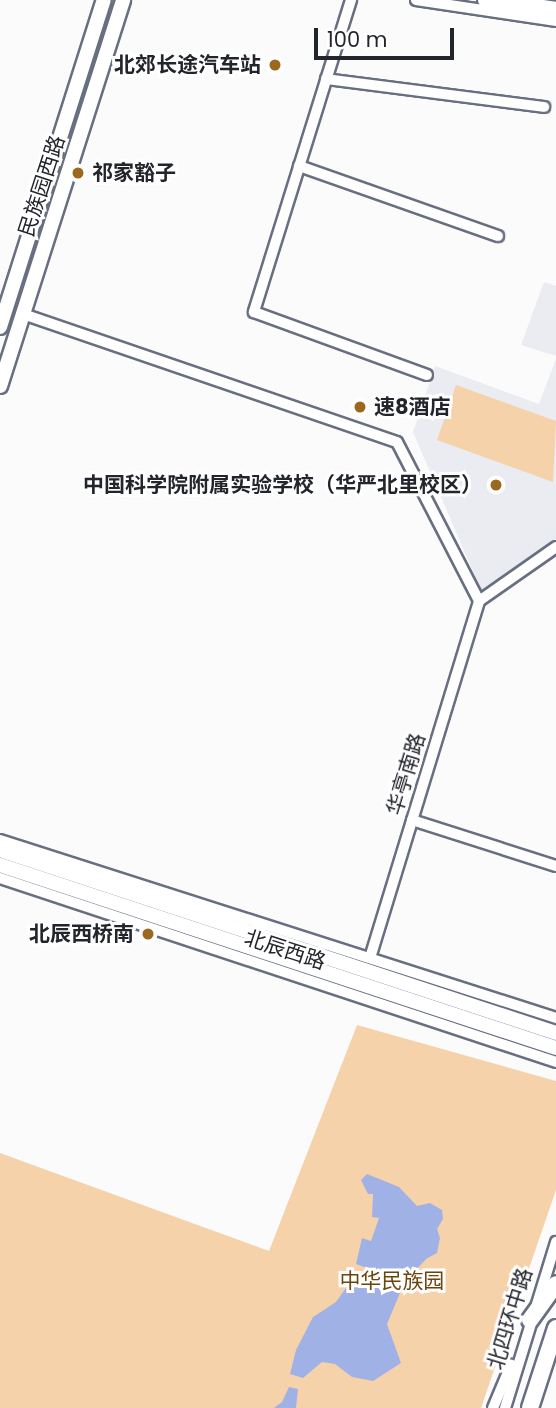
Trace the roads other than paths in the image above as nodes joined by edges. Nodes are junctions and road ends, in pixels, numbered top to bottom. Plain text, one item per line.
1 (104, 0) edge
2 (124, 0) edge
3 (351, 0) edge
4 (415, 0) edge
5 (486, 0) edge
6 (556, 10) edge
7 (556, 21) edge
8 (326, 79) junction
9 (544, 107) dead end
10 (299, 166) junction
11 (498, 236) dead end
12 (23, 314) junction
13 (0, 327) edge
14 (427, 374) dead end
15 (0, 386) edge
16 (556, 547) edge
17 (479, 601) junction
18 (412, 820) junction
19 (1, 851) edge
20 (556, 866) edge
21 (0, 878) edge
22 (187, 906) junction
23 (260, 923) junction
24 (190, 930) junction
25 (159, 931) junction
26 (279, 942) junction
27 (250, 949) junction
28 (370, 958) junction
29 (271, 968) junction
30 (556, 1018) edge
31 (522, 1030) junction
32 (556, 1033) edge
33 (556, 1048) edge
34 (556, 1062) edge
35 (556, 1242) edge
36 (556, 1284) edge
37 (530, 1320) junction
38 (556, 1328) edge
39 (493, 1408) edge
40 (505, 1408) edge
41 (530, 1408) edge

1 - 13 main road, 民族园西路
2 - 12 main road, 民族园西路
3 - 8 street
4 - 7 street
5 - 6 highway
8 - 9 street
8 - 10 street
10 - 11 street
10 - 14 street
12 - 15 main road, 民族园西路
12 - 17 street
16 - 17 street
17 - 18 street, 华亭南路
18 - 20 street
18 - 28 street, 华亭南路
19 - 22 main road, 北辰西路
19 - 24 main road, 北辰西路
21 - 25 street, 北辰西路
22 - 23 street, 北辰西路
22 - 26 main road, 北辰西路
23 - 26 main road
23 - 28 street, 北辰西路
24 - 25 main road
24 - 27 main road, 北辰西路
25 - 29 street, 北辰西路
26 - 31 main road, 北辰西路
27 - 29 main road
27 - 31 main road, 北辰西路
28 - 30 street, 北辰西路
29 - 34 street, 北辰西路
31 - 32 main road, 北辰西路
31 - 33 main road, 北辰西路
35 - 37 street, 北四环中路
36 - 37 highway
37 - 39 street
37 - 40 street, 北四环中路
38 - 41 highway

